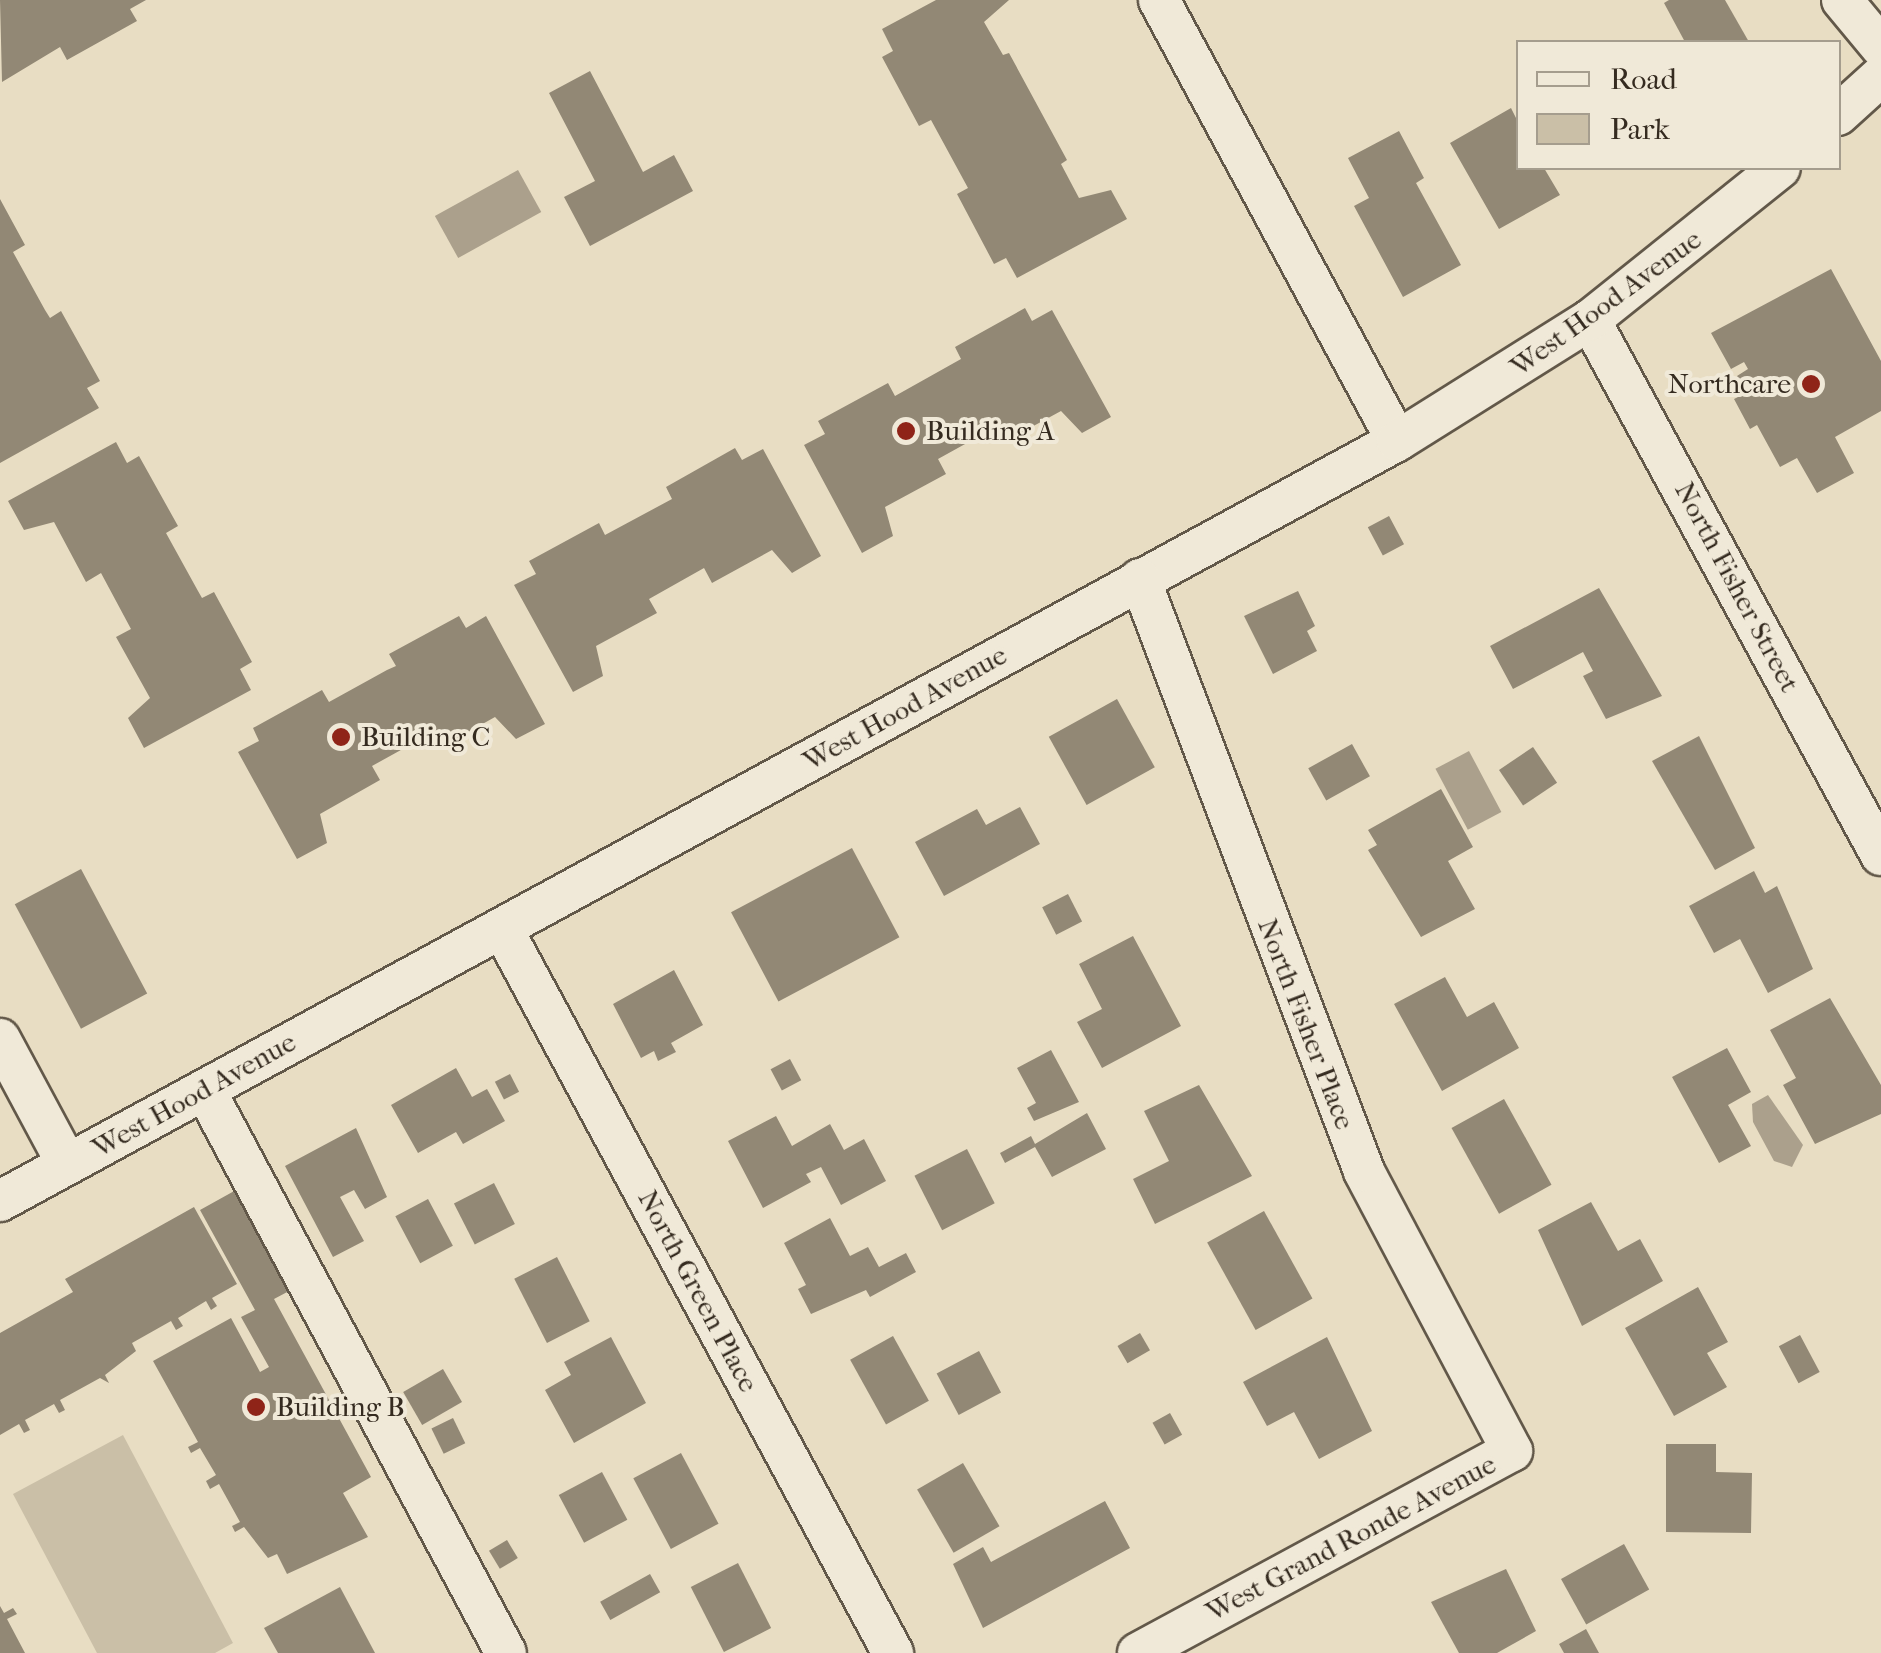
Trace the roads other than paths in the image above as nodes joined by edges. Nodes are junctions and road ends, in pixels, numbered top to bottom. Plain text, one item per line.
1 (1160, 0) edge
2 (1842, 0) edge
3 (1881, 47) edge
4 (1881, 76) edge
5 (1841, 112) edge
6 (1778, 170) edge
7 (1590, 320) junction
8 (1397, 441) junction
9 (1140, 579) junction
10 (1881, 855) edge
11 (502, 928) junction
12 (0, 1039) edge
13 (205, 1090) junction
14 (68, 1164) junction
15 (0, 1201) edge
16 (1512, 1451) joint
17 (506, 1653) edge
18 (893, 1653) edge
19 (1138, 1653) edge

1 - 8 street
2 - 3 street
4 - 5 street
6 - 7 street, West Hood Avenue
7 - 8 street, West Hood Avenue
7 - 10 street, North Fisher Street
8 - 9 street, West Hood Avenue
9 - 11 street, West Hood Avenue
9 - 16 street, North Fisher Place
11 - 13 street, West Hood Avenue
11 - 18 street, North Green Place
12 - 14 street
13 - 14 street, West Hood Avenue
13 - 17 street
14 - 15 street, West Hood Avenue
16 - 19 street, West Grand Ronde Avenue

